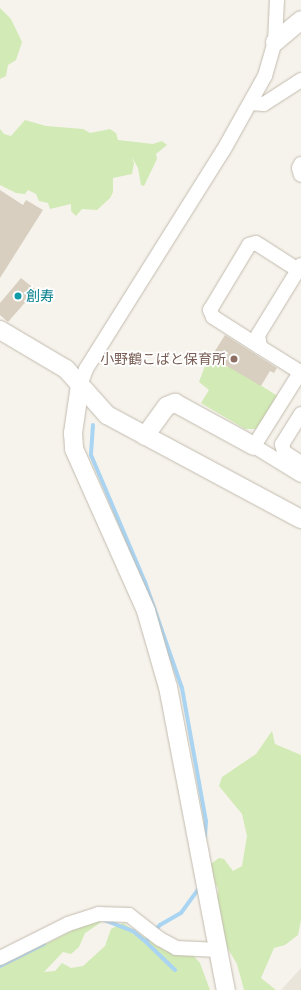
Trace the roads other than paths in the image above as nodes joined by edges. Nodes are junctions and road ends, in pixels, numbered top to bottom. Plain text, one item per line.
1 (277, 0) edge
2 (301, 20) edge
3 (275, 42) junction
4 (301, 80) edge
5 (251, 103) junction
6 (301, 164) edge
7 (301, 175) edge
8 (299, 267) edge
9 (0, 330) edge
10 (260, 347) junction
11 (300, 372) edge
12 (80, 385) junction
13 (301, 414) edge
14 (145, 436) junction
15 (254, 446) junction
16 (301, 463) edge
17 (301, 475) edge
18 (301, 519) edge
19 (219, 950) junction
20 (0, 958) edge
21 (226, 990) edge

1 - 3 street
2 - 3 street
3 - 5 street
4 - 5 street
5 - 12 street
6 - 7 street
8 - 10 street
8 - 10 street
9 - 12 street
10 - 11 street
11 - 15 street
12 - 14 street
12 - 19 street
13 - 16 street
14 - 15 street
14 - 18 street
15 - 17 street
19 - 20 street
19 - 21 street

